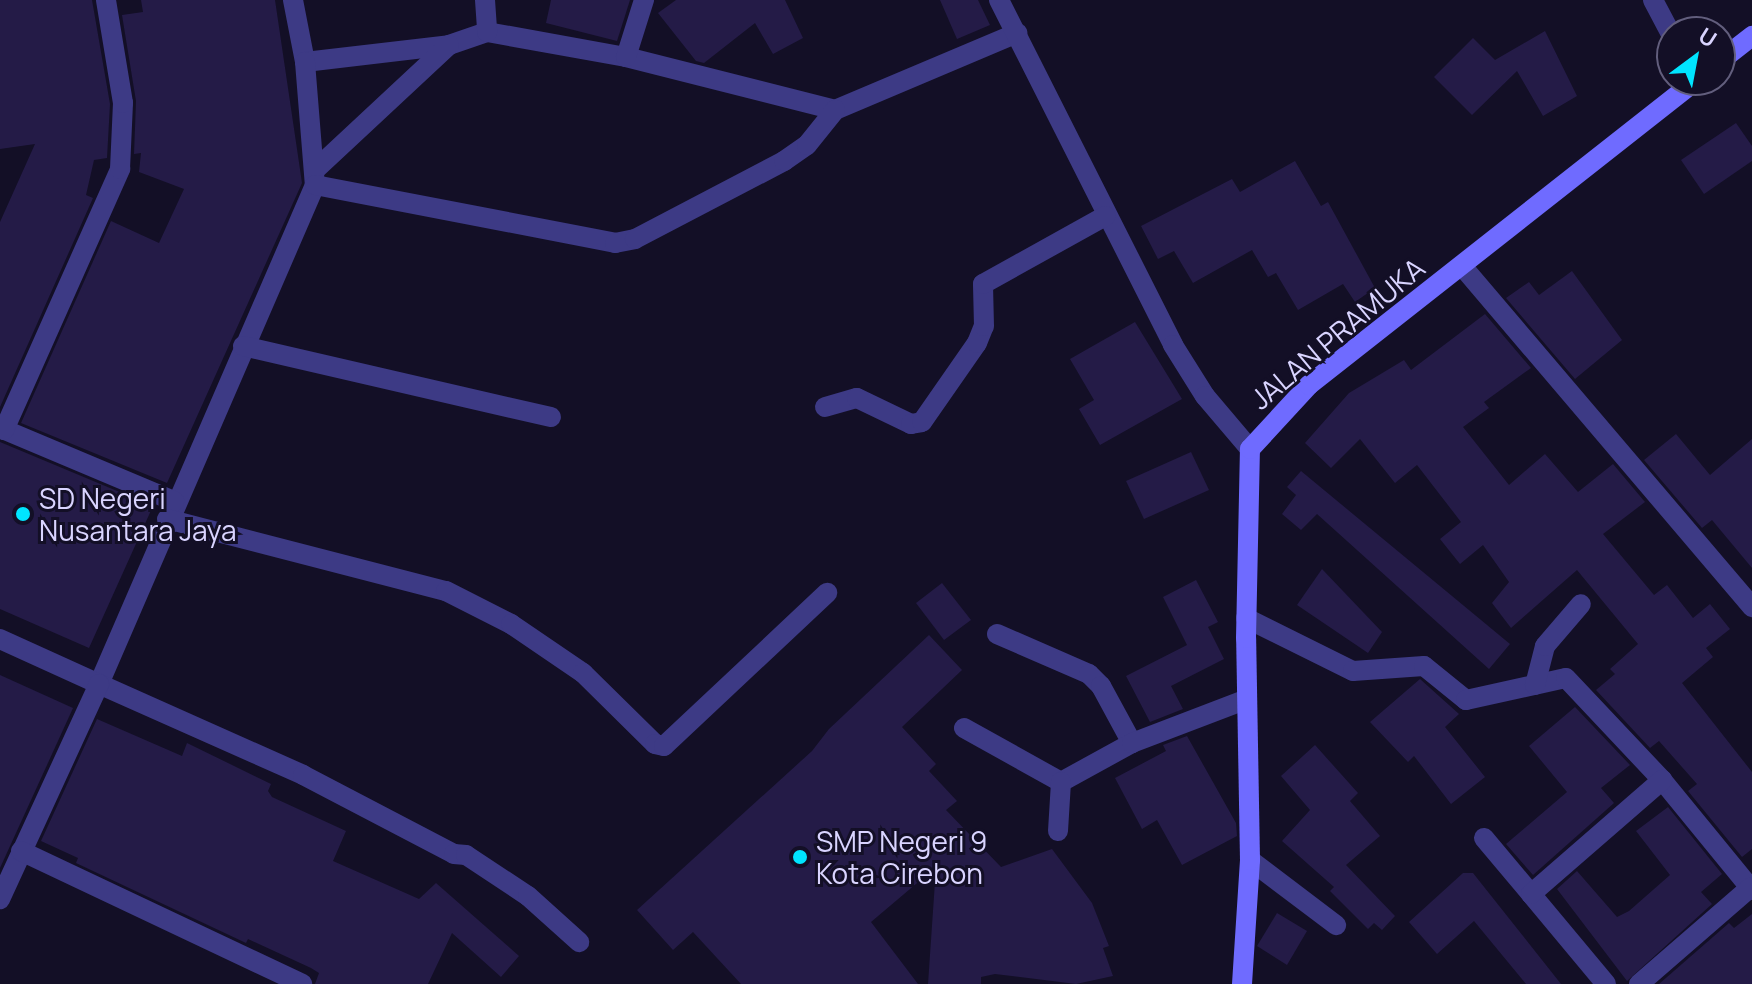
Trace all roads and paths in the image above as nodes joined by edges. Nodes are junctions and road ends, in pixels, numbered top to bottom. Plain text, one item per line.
1 (106, 0) edge
2 (293, 0) edge
3 (485, 0) edge
4 (644, 0) edge
5 (999, 0) edge
6 (487, 32) junction
7 (1017, 33) junction
8 (1752, 36) edge
9 (449, 45) junction
10 (1736, 48) edge
11 (626, 57) junction
12 (305, 62) junction
13 (1675, 96) edge
14 (835, 110) junction
15 (315, 177) junction
16 (1105, 216) junction
17 (1462, 266) junction
18 (243, 346) junction
19 (825, 407) dead end
20 (551, 417) dead end
21 (2, 429) edge
22 (1250, 449) junction
23 (171, 510) junction
24 (827, 593) dead end
25 (1581, 604) dead end
26 (1752, 607) edge
27 (1246, 618) junction
28 (997, 634) dead end
29 (0, 639) edge
30 (99, 684) junction
31 (1535, 685) junction
32 (1247, 699) junction
33 (964, 728) dead end
34 (1132, 743) junction
35 (1662, 780) junction
36 (1061, 782) junction
37 (1058, 831) dead end
38 (1484, 838) dead end
39 (21, 851) junction
40 (1250, 860) junction
41 (1751, 889) edge
42 (1531, 894) junction
43 (0, 899) edge
44 (1336, 925) dead end
45 (579, 942) dead end
46 (302, 984) edge
47 (1242, 984) edge
48 (1606, 984) edge
49 (1639, 984) edge

1 - 21 street
2 - 12 street
3 - 6 street
4 - 11 street
5 - 7 street
6 - 9 street
6 - 11 street
7 - 14 street
7 - 16 street
8 - 10 street
9 - 12 street
9 - 15 street
11 - 14 street
12 - 15 street
13 - 17 street, JALAN PRAMUKA
14 - 15 street
15 - 18 street
16 - 19 street
16 - 22 street
17 - 22 street, JALAN PRAMUKA
17 - 26 street
18 - 20 street
18 - 23 street
21 - 23 street
22 - 27 street, JALAN PRAMUKA
23 - 24 street
23 - 30 street
25 - 31 street
27 - 31 street
27 - 32 street, JALAN PRAMUKA
28 - 34 street
29 - 30 street
30 - 39 street
30 - 45 street
31 - 35 street
32 - 34 street
32 - 40 street, JALAN PRAMUKA
33 - 36 street
34 - 36 street
35 - 41 street
35 - 42 street
36 - 37 street
38 - 42 street
39 - 43 street
39 - 46 street
40 - 44 street
40 - 47 street, JALAN PRAMUKA
41 - 49 street
42 - 48 street

